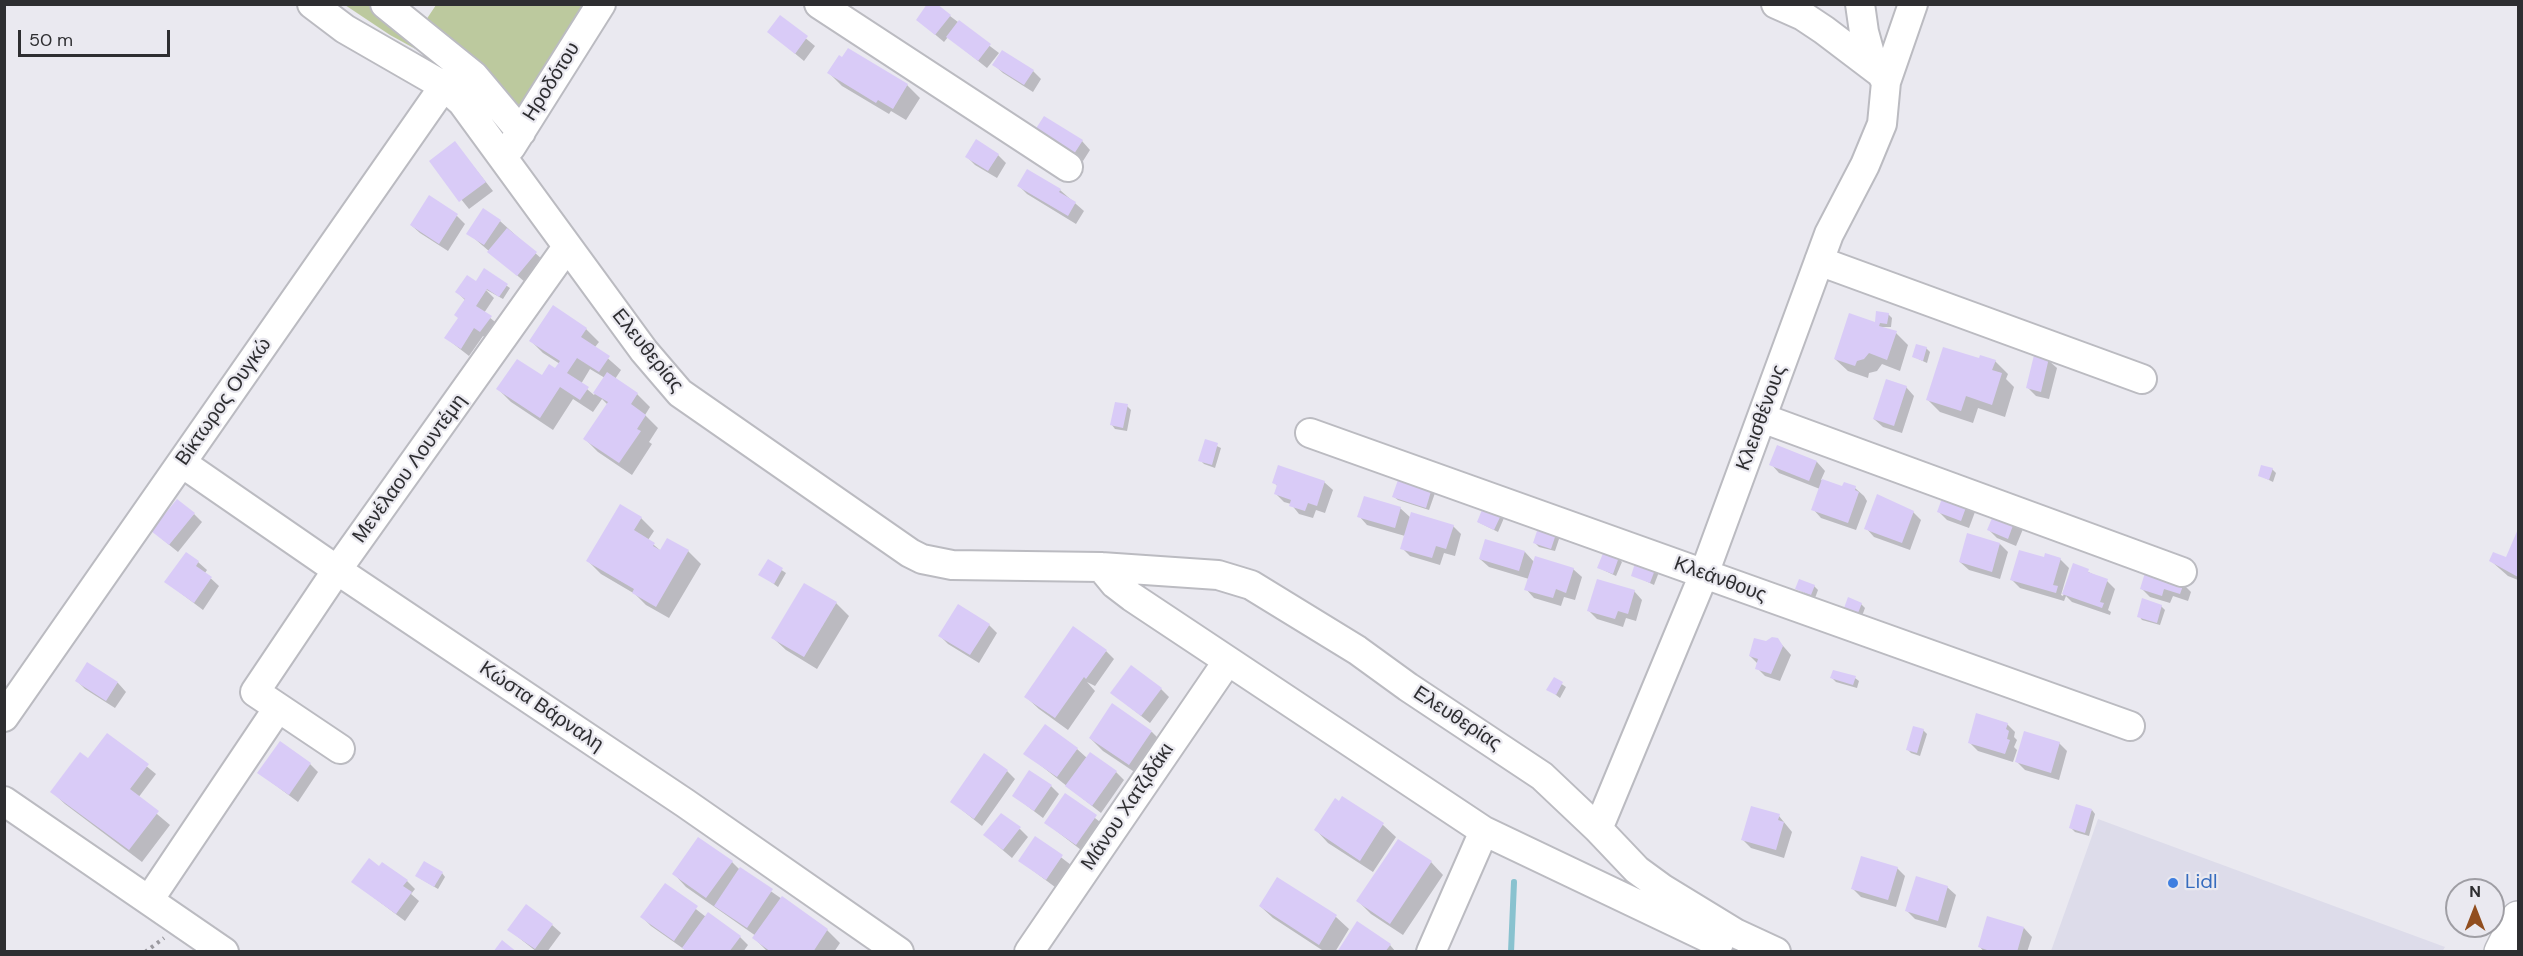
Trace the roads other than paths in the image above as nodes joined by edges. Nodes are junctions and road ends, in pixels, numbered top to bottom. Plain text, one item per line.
1 (312, 4) edge
2 (385, 4) edge
3 (601, 4) edge
4 (819, 4) edge
5 (1776, 4) edge
6 (1860, 4) edge
7 (1913, 4) edge
8 (1884, 78) junction
9 (444, 86) junction
10 (521, 132) junction
11 (503, 159) junction
12 (1068, 166) dead end
13 (567, 247) junction
14 (1819, 261) junction
15 (2142, 379) dead end
16 (1762, 418) junction
17 (1310, 433) dead end
18 (182, 463) junction
19 (1101, 567) junction
20 (337, 570) junction
21 (1696, 571) junction
22 (2182, 572) dead end
23 (1227, 662) junction
24 (279, 708) junction
25 (4, 717) edge
26 (2130, 726) dead end
27 (340, 749) dead end
28 (4, 801) edge
29 (1598, 829) junction
30 (1484, 831) junction
31 (149, 900) junction
32 (2518, 918) edge
33 (224, 951) edge
34 (899, 951) edge
35 (1029, 951) edge
36 (1431, 951) edge
37 (1736, 951) edge
38 (1776, 951) edge
39 (2501, 951) edge

1 - 9 street, Ελευθερίας
2 - 10 street
3 - 10 street, Ηροδότου
4 - 12 street
5 - 8 street
6 - 8 street
7 - 8 street, Κλεισθένους
8 - 14 street, Κλεισθένους
9 - 11 street, Ελευθερίας
9 - 18 street, Βίκτωρος Ουγκώ
10 - 11 street, Ηροδότου
11 - 13 street, Ελευθερίας
13 - 19 street, Ελευθερίας
13 - 20 street, Μενέλαου Λουντέμη
14 - 15 street
14 - 16 street, Κλεισθένους
16 - 21 street, Κλεισθένους
16 - 22 street
17 - 21 street, Κλεάνθους
18 - 20 street, Κώστα Βάρναλη
18 - 25 street, Βίκτωρος Ουγκώ
19 - 23 street
19 - 29 street, Ελευθερίας
20 - 24 street, Μενέλαου Λουντέμη
20 - 34 street, Κώστα Βάρναλη
21 - 26 street, Κλεάνθους
21 - 29 street, Κλεισθένους
23 - 30 street
23 - 35 street, Μάνου Χατζιδάκι
24 - 27 street
24 - 31 street
28 - 31 street
29 - 38 street, Ελευθερίας
30 - 36 street
30 - 37 street
31 - 33 street
32 - 39 main road

